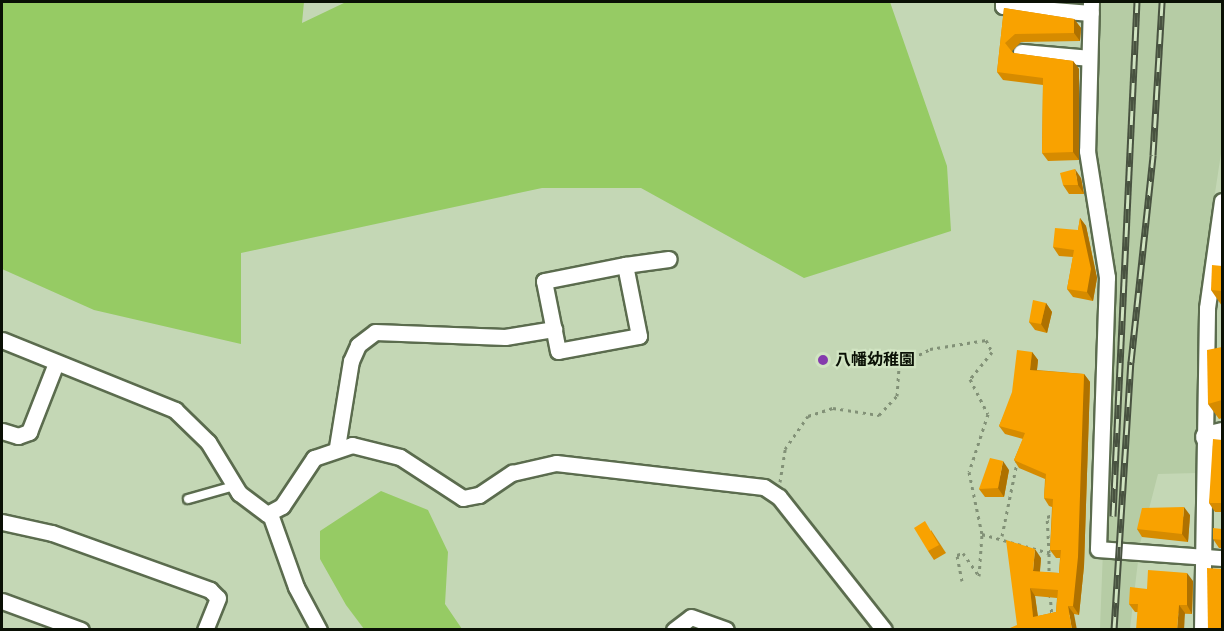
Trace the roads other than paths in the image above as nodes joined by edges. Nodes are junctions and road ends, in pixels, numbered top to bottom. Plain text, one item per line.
1 (1003, 2) edge
2 (1039, 5) edge
3 (1091, 7) edge
4 (1021, 52) edge
5 (1089, 58) junction
6 (1222, 201) edge
7 (669, 259) dead end
8 (625, 265) junction
9 (554, 328) junction
10 (2, 340) edge
11 (56, 363) junction
12 (2, 431) edge
13 (1214, 435) edge
14 (337, 447) junction
15 (234, 486) junction
16 (188, 499) dead end
17 (270, 514) junction
18 (2, 522) edge
19 (1203, 557) junction
20 (1222, 558) edge
21 (2, 602) edge
22 (81, 630) edge
23 (205, 630) edge
24 (319, 630) edge
25 (674, 630) edge
26 (726, 630) edge
27 (884, 630) edge
28 (1202, 630) edge

1 - 2 street
2 - 3 street
3 - 5 street
4 - 5 street
5 - 19 street
6 - 13 street
7 - 8 street
8 - 9 street
8 - 9 street
9 - 14 street
10 - 11 street
11 - 12 street
11 - 15 street
13 - 19 street
14 - 17 street
14 - 27 street
15 - 16 lane
15 - 17 street
17 - 24 street
18 - 23 street
19 - 20 street
19 - 28 street
21 - 22 street
25 - 26 street

